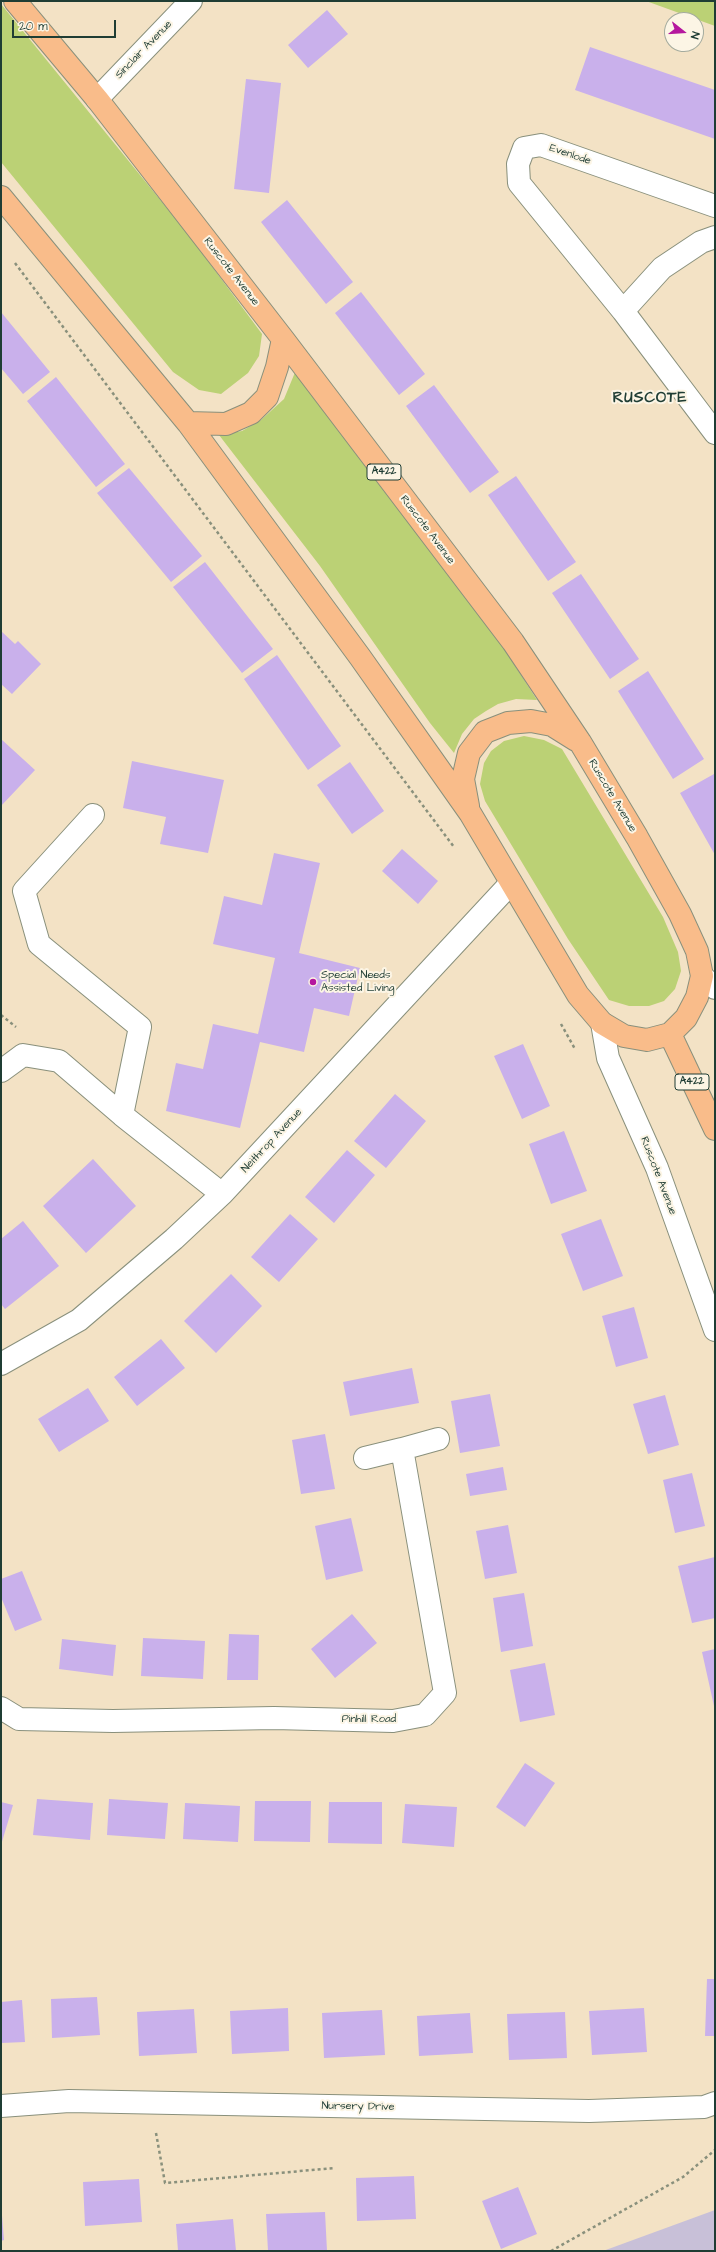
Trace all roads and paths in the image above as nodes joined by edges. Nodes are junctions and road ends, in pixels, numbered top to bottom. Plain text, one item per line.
1 (15, 1) edge
2 (192, 1) edge
3 (97, 99) junction
4 (1, 197) edge
5 (715, 206) edge
6 (715, 237) edge
7 (11, 258) dead end
8 (623, 311) junction
9 (282, 339) junction
10 (188, 424) junction
11 (715, 434) edge
12 (580, 742) junction
13 (470, 813) junction
14 (92, 815) dead end
15 (456, 850) dead end
16 (512, 883) junction
17 (708, 982) edge
18 (558, 1018) dead end
19 (602, 1023) junction
20 (670, 1034) junction
21 (577, 1052) dead end
22 (1, 1071) edge
23 (122, 1115) junction
24 (715, 1129) edge
25 (222, 1194) junction
26 (715, 1330) edge
27 (1, 1364) edge
28 (438, 1438) dead end
29 (402, 1449) junction
30 (365, 1458) dead end
31 (1, 1708) edge
32 (151, 2103) junction
33 (715, 2103) edge
34 (1, 2106) edge
35 (715, 2150) edge
36 (335, 2168) dead end
37 (552, 2251) edge

1 - 3 main road, Ruscote Avenue / A422
2 - 3 street, Sinclair Avenue
3 - 9 main road, Ruscote Avenue / A422
4 - 10 main road, A422
5 - 8 street, Evenlode
6 - 8 street
7 - 15 path
8 - 11 street, Evenlode
9 - 10 main road
9 - 12 main road, Ruscote Avenue / A422
10 - 13 main road, A422
12 - 13 main road, A422
12 - 17 main road, Ruscote Avenue / A422
13 - 16 main road, A422
14 - 23 street
16 - 19 main road, A422
16 - 25 street, Neithrop Avenue
17 - 20 main road, Ruscote Avenue / A422
18 - 21 path
19 - 20 main road, A422
19 - 26 street, Ruscote Avenue
20 - 24 main road, A422
22 - 23 street
23 - 25 street
25 - 27 street, Neithrop Avenue
28 - 29 street
29 - 30 street
29 - 31 street, Pinhill Road
32 - 33 street, Nursery Drive
32 - 34 street, Nursery Drive
32 - 36 path
35 - 37 path

